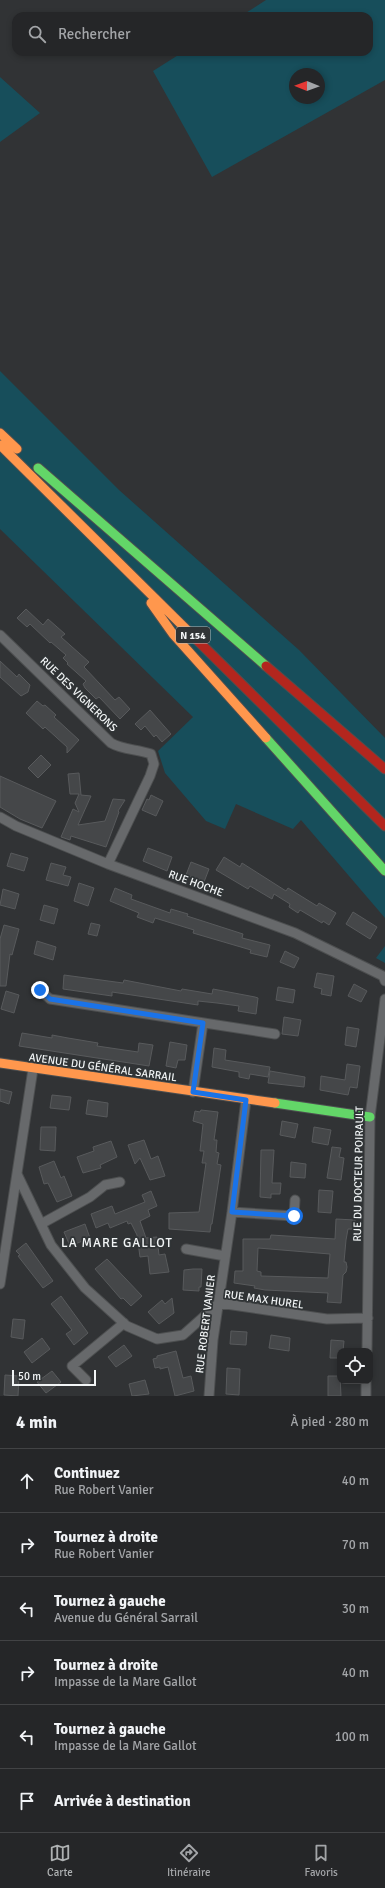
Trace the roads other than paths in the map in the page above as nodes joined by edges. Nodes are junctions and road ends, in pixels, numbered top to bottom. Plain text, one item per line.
1 (0, 433) edge
2 (0, 445) edge
3 (0, 453) edge
4 (151, 603) junction
5 (0, 635) edge
6 (385, 769) edge
7 (0, 817) edge
8 (385, 826) edge
9 (385, 835) edge
10 (108, 864) junction
11 (385, 871) edge
12 (384, 978) edge
13 (40, 990) dead end
14 (385, 999) edge
15 (203, 1023) junction
16 (275, 1034) dead end
17 (0, 1063) edge
18 (33, 1069) junction
19 (193, 1092) junction
20 (246, 1100) junction
21 (370, 1118) junction
22 (17, 1174) junction
23 (120, 1182) dead end
24 (295, 1200) dead end
25 (232, 1212) junction
26 (41, 1224) junction
27 (186, 1249) dead end
28 (225, 1256) junction
29 (0, 1284) edge
30 (219, 1303) junction
31 (368, 1318) junction
32 (124, 1323) junction
33 (367, 1348) edge
34 (86, 1380) dead end
35 (366, 1384) edge
36 (209, 1396) edge
37 (366, 1396) edge

1 - 6 main road
2 - 8 main road, N 154
3 - 4 main road, N 154
4 - 9 main road, N 154
4 - 11 main road
5 - 10 street, RUE DES VIGNERONS
7 - 10 street, RUE HOCHE
10 - 12 street, RUE HOCHE
13 - 15 street
14 - 21 street, RUE DU DOCTEUR POIRAULT
15 - 16 street
15 - 19 street
17 - 18 main road, AVENUE DU GÉNÉRAL SARRAIL
18 - 19 main road, AVENUE DU GÉNÉRAL SARRAIL
18 - 22 street
19 - 20 main road, AVENUE DU GÉNÉRAL SARRAIL
20 - 21 main road, AVENUE DU GÉNÉRAL SARRAIL
20 - 25 street, RUE ROBERT VANIER
21 - 31 street, RUE DU DOCTEUR POIRAULT
22 - 26 street, RUE MAX HUREL
22 - 29 street
23 - 26 street
24 - 25 street
25 - 28 street, RUE ROBERT VANIER
26 - 32 street, RUE MAX HUREL
27 - 28 street
28 - 30 street, RUE ROBERT VANIER
30 - 31 street, RUE MAX HUREL
30 - 32 street, RUE MAX HUREL
30 - 36 street, RUE ROBERT VANIER
31 - 33 street, RUE DU DOCTEUR POIRAULT
32 - 34 street
35 - 37 street

